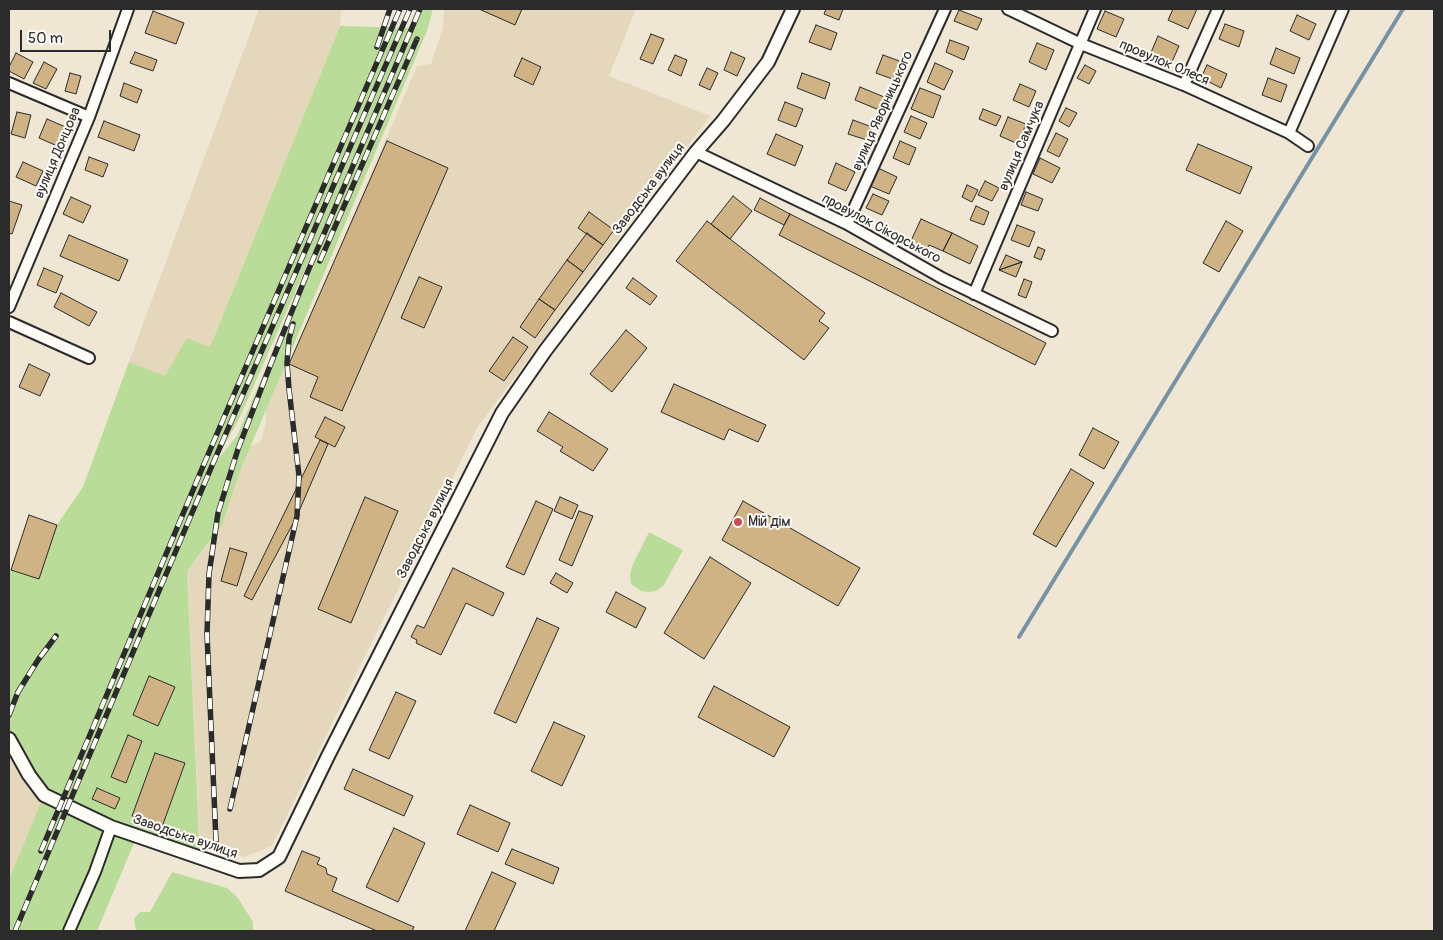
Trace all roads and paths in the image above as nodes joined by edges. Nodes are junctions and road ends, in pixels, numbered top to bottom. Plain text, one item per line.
1 (128, 9) edge
2 (793, 9) edge
3 (944, 9) edge
4 (1008, 9) edge
5 (1095, 9) edge
6 (1218, 9) edge
7 (1343, 9) edge
8 (1081, 44) junction
9 (9, 83) edge
10 (1184, 85) junction
11 (89, 117) junction
12 (1289, 133) junction
13 (1308, 146) dead end
14 (696, 152) junction
15 (847, 224) junction
16 (974, 294) junction
17 (9, 307) edge
18 (9, 322) edge
19 (1052, 331) dead end
20 (90, 358) dead end
21 (9, 739) edge
22 (111, 827) junction
23 (69, 931) edge

1 - 11 street, вулиця Донцова
2 - 14 street, Заводська вулиця
3 - 15 street, вулиця Яворницького
4 - 8 street, провулок Олеся
5 - 8 street, вулиця Самчука
6 - 10 street
7 - 12 street
8 - 10 street, провулок Олеся
8 - 16 street, вулиця Самчука
9 - 11 street
10 - 12 street, провулок Олеся
11 - 17 street, вулиця Донцова
12 - 13 street, провулок Олеся
14 - 15 street, провулок Сікорського
14 - 22 street, Заводська вулиця
15 - 16 street, провулок Сікорського
16 - 19 street, провулок Сікорського
18 - 20 street
21 - 22 street, Заводська вулиця
22 - 23 street

